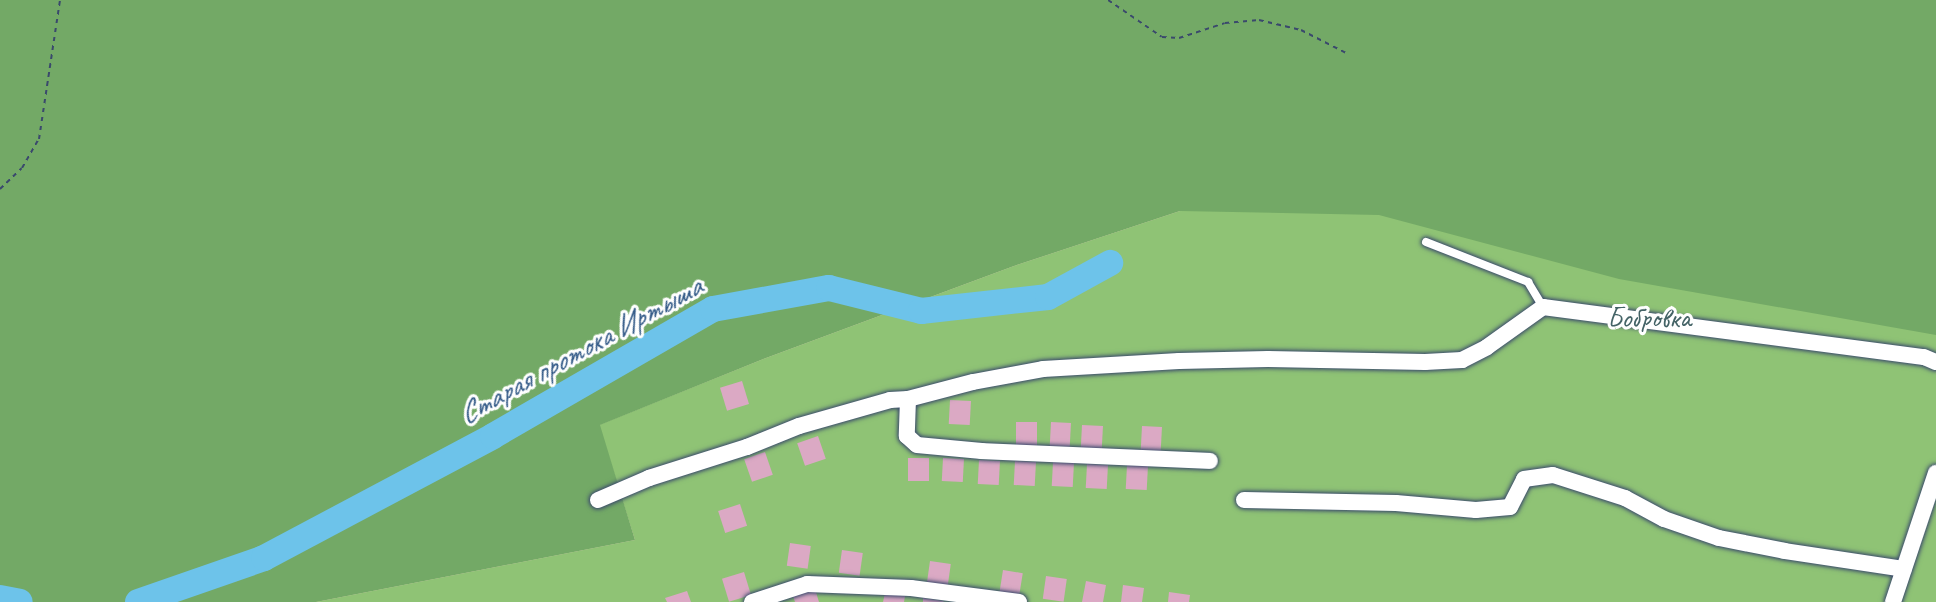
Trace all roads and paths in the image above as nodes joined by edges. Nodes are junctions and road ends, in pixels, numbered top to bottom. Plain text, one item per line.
1 (60, 0) edge
2 (1108, 0) edge
3 (1346, 53) dead end
4 (0, 189) edge
5 (1426, 242) dead end
6 (1543, 307) junction
7 (1936, 362) edge
8 (908, 399) junction
9 (1210, 461) dead end
10 (1936, 473) edge
11 (598, 500) dead end
12 (1244, 500) dead end
13 (1928, 518) edge
14 (1904, 569) junction
15 (910, 595) edge
16 (752, 602) edge
17 (1019, 602) edge
18 (1893, 602) edge

1 - 4 path
2 - 3 path
5 - 6 lane
6 - 7 street
6 - 8 street
8 - 9 street
8 - 11 street
10 - 13 street
12 - 14 street
13 - 14 street
14 - 18 street
15 - 16 street
15 - 17 street

